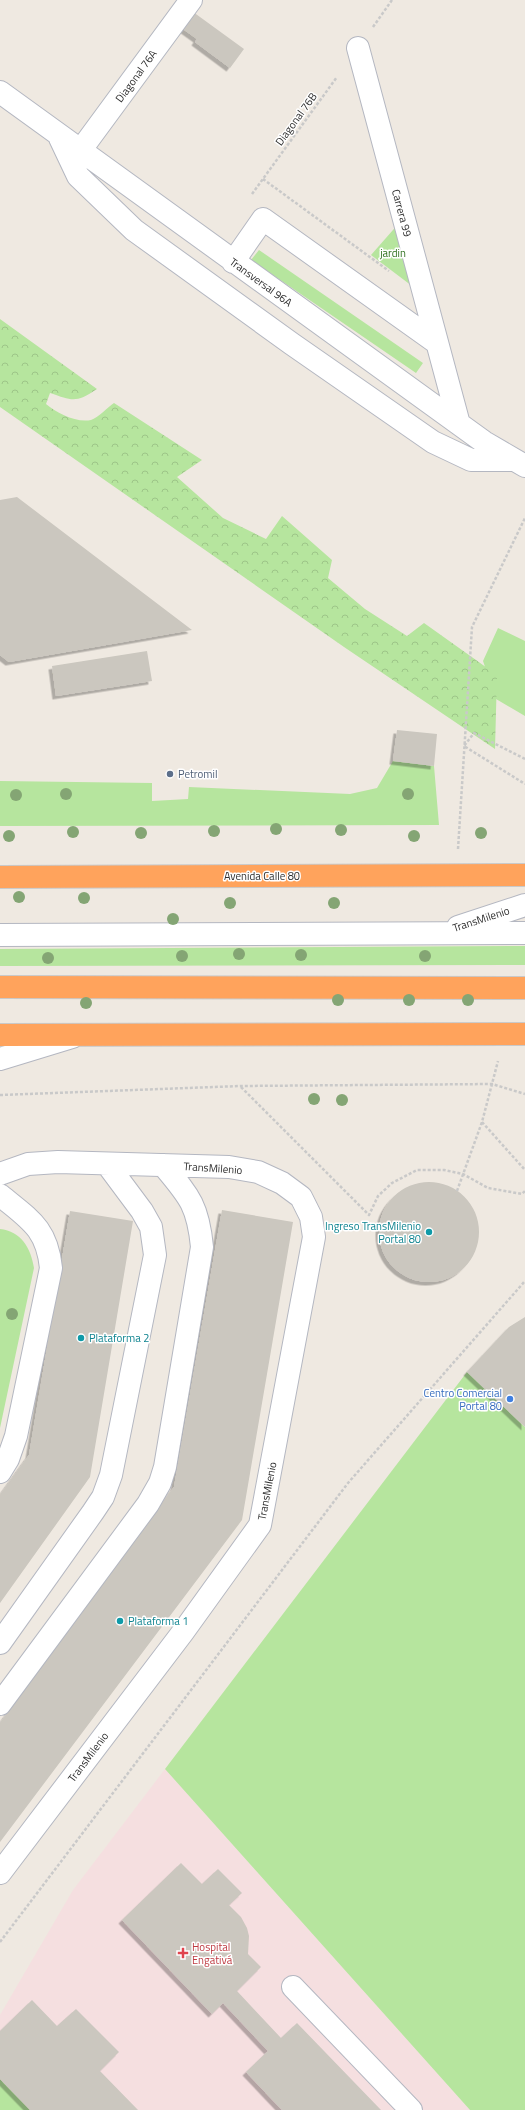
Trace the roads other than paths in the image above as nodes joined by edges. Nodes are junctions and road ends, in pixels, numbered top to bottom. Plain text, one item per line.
1 (191, 0) edge
2 (358, 48) road end
3 (0, 92) edge
4 (59, 135) junction
5 (80, 151) junction
6 (232, 262) junction
7 (437, 343) junction
8 (458, 424) junction
9 (520, 463) edge
10 (525, 875) edge
11 (0, 877) edge
12 (525, 905) edge
13 (525, 933) edge
14 (438, 934) junction
15 (0, 935) edge
16 (0, 987) edge
17 (525, 988) edge
18 (515, 1034) edge
19 (0, 1035) edge
20 (78, 1035) junction
21 (0, 1059) edge
22 (107, 1164) junction
23 (163, 1165) junction
24 (0, 1174) edge
25 (0, 1196) edge
26 (0, 1472) edge
27 (0, 1643) edge
28 (0, 1704) edge
29 (0, 1873) edge
30 (293, 1987) dead end
31 (411, 2110) edge

1 - 5 street, Diagonal 76A
2 - 7 street, Carrera 99
3 - 4 street, Transversal 96A
4 - 5 street, Transversal 96A
4 - 9 street
5 - 6 street, Transversal 96A
6 - 7 street
6 - 8 street, Transversal 96A
7 - 8 street, Carrera 99
8 - 9 street, Transversal 96A
10 - 11 highway, Avenida Calle 80
12 - 14 street, TransMilenio
13 - 14 street, TransMilenio
14 - 15 street, TransMilenio
16 - 17 highway
18 - 20 highway
19 - 20 highway
20 - 21 street
22 - 23 street, TransMilenio
22 - 24 street, TransMilenio
22 - 27 street
23 - 28 street, TransMilenio
23 - 29 street, TransMilenio
25 - 26 street
30 - 31 street

